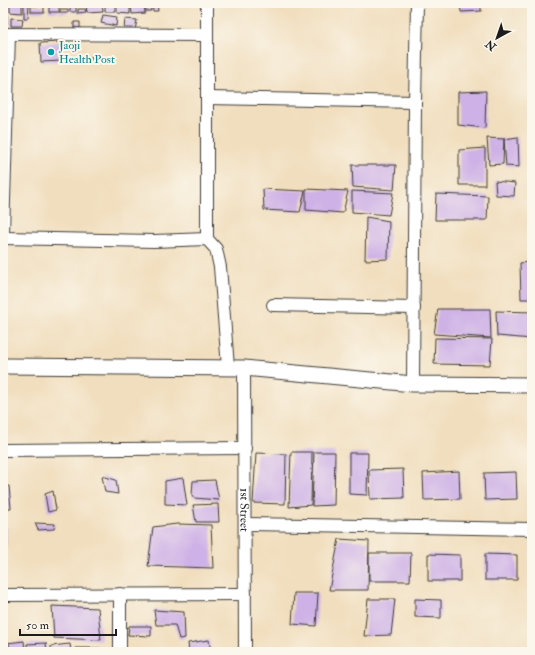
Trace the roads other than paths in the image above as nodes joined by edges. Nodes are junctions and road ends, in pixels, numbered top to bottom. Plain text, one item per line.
1 (207, 3) edge
2 (417, 3) edge
3 (6, 34) edge
4 (206, 35) junction
5 (207, 98) junction
6 (415, 102) junction
7 (3, 233) edge
8 (3, 238) edge
9 (208, 239) junction
10 (273, 305) dead end
11 (414, 308) junction
12 (3, 366) edge
13 (228, 367) junction
14 (244, 368) junction
15 (413, 384) junction
16 (532, 386) edge
17 (245, 448) junction
18 (3, 450) edge
19 (245, 524) junction
20 (532, 529) edge
21 (120, 594) junction
22 (245, 594) junction
23 (3, 595) edge
24 (3, 646) edge
25 (3, 652) edge
26 (120, 652) edge
27 (245, 652) edge

1 - 4 street
2 - 6 street
3 - 4 street
3 - 7 street
4 - 5 street
5 - 6 street
5 - 9 street
6 - 11 street
8 - 9 street
9 - 13 street
10 - 11 street
11 - 15 street
12 - 13 street
13 - 14 street
14 - 15 street
14 - 17 street, 1st Street
15 - 16 street
17 - 18 street
17 - 19 street, 1st Street
19 - 20 street
19 - 22 street, 1st Street
21 - 22 street
21 - 23 street
21 - 26 street
22 - 27 street, 1st Street
24 - 25 street

